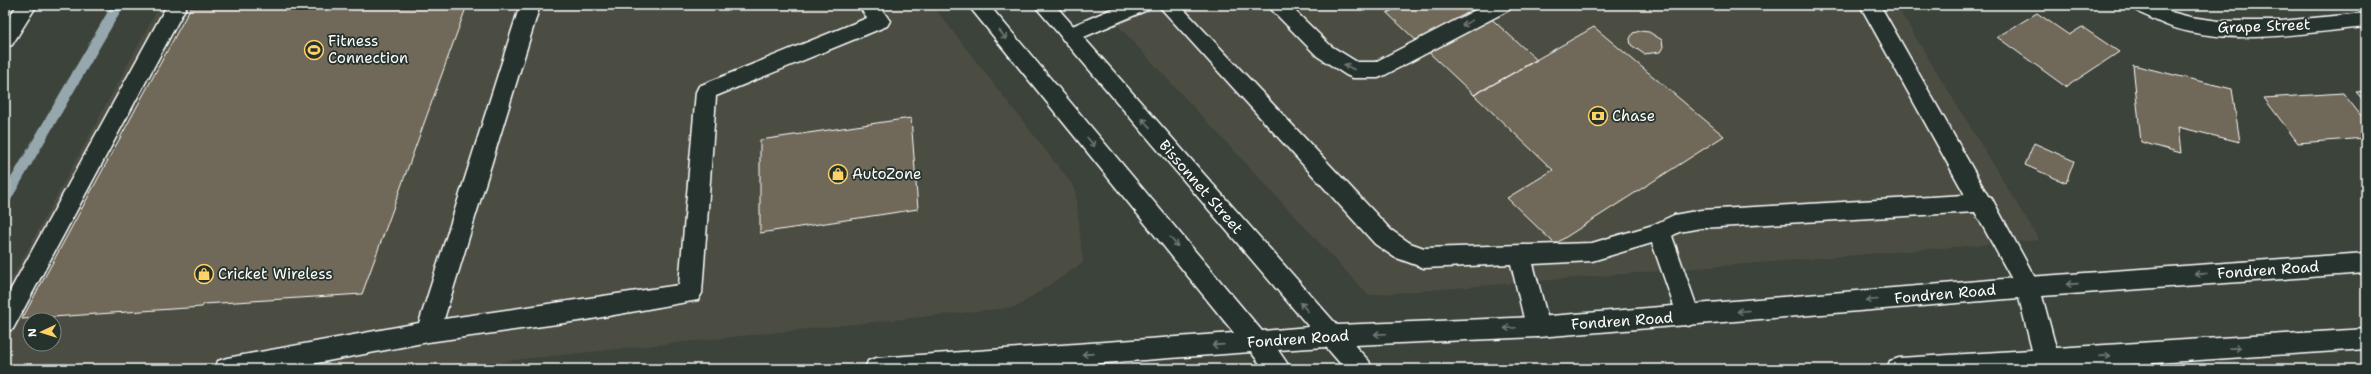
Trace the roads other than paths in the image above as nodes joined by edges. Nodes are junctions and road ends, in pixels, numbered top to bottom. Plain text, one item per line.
1 (27, 5) edge
2 (177, 5) edge
3 (530, 5) edge
4 (868, 5) edge
5 (978, 5) edge
6 (1044, 5) edge
7 (1140, 5) edge
8 (1168, 5) edge
9 (1277, 5) edge
10 (1502, 5) edge
11 (1870, 5) edge
12 (2142, 5) edge
13 (2366, 20) edge
14 (1070, 35) junction
15 (5, 40) edge
16 (1983, 202) junction
17 (1658, 232) junction
18 (1520, 256) junction
19 (2366, 263) edge
20 (2028, 287) junction
21 (1688, 316) junction
22 (5, 322) edge
23 (1538, 327) junction
24 (428, 332) junction
25 (1330, 336) junction
26 (2366, 339) edge
27 (1256, 342) junction
28 (2050, 364) edge
29 (227, 369) edge
30 (877, 369) edge
31 (1279, 369) edge
32 (1360, 369) edge
33 (1899, 369) edge

1 - 15 main road
2 - 22 main road
3 - 24 main road
4 - 24 main road
5 -> 27 main road
6 - 14 main road, Bissonnet Street
7 - 14 main road
8 - 18 main road
10 -> 9 main road
11 - 16 main road
12 - 13 main road, Grape Street
25 -> 14 main road, Bissonnet Street
16 - 17 main road
16 - 20 main road
17 - 18 main road
17 - 21 main road
18 - 23 main road
19 -> 20 main road, Fondren Road
20 -> 21 main road, Fondren Road
20 - 28 main road
21 - 23 main road, Fondren Road
23 -> 25 main road, Fondren Road
24 - 29 main road
25 - 27 main road, Fondren Road
25 - 32 main road, Bissonnet Street
28 -> 26 main road
27 -> 30 main road, Fondren Road
27 - 31 main road
28 - 33 main road

